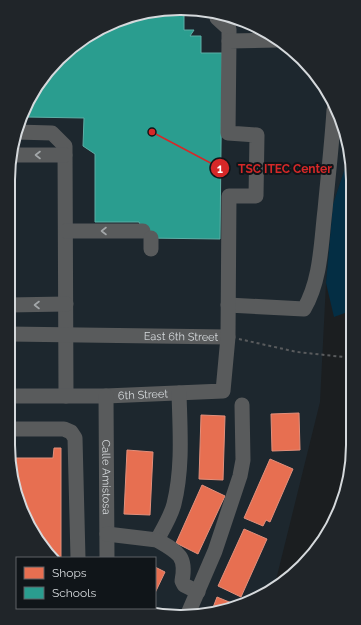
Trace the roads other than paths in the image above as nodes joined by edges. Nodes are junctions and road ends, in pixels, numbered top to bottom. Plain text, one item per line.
1 (219, 20) edge
2 (268, 40) edge
3 (229, 41) junction
4 (333, 118) edge
5 (23, 132) edge
6 (17, 155) edge
7 (66, 155) junction
8 (66, 231) junction
9 (148, 239) dead end
10 (66, 304) junction
11 (15, 305) edge
12 (228, 305) junction
13 (15, 334) edge
14 (66, 334) junction
15 (228, 337) junction
16 (179, 393) junction
17 (15, 396) edge
18 (66, 396) junction
19 (106, 396) junction
20 (242, 405) dead end
21 (15, 429) edge
22 (107, 534) junction
23 (157, 540) junction
24 (78, 557) edge
25 (107, 557) edge
26 (198, 592) junction
27 (190, 610) edge

1 - 3 street
2 - 3 street
3 - 12 street
4 - 12 street
5 - 7 street
7 -> 6 street
7 - 8 street
9 -> 8 street
8 - 10 street
10 -> 11 street
10 - 14 street
12 - 15 street
13 - 14 street, East 6th Street
14 - 15 street, East 6th Street
14 - 18 street
15 - 16 street, 6th Street
16 - 19 street, 6th Street
16 - 23 street
17 - 18 street, 6th Street
18 - 19 street, 6th Street
19 - 22 street, Calle Amistosa
20 - 26 street
21 - 24 street
22 - 23 street
22 - 25 street, Calle Amistosa
23 - 26 street
26 - 27 street

